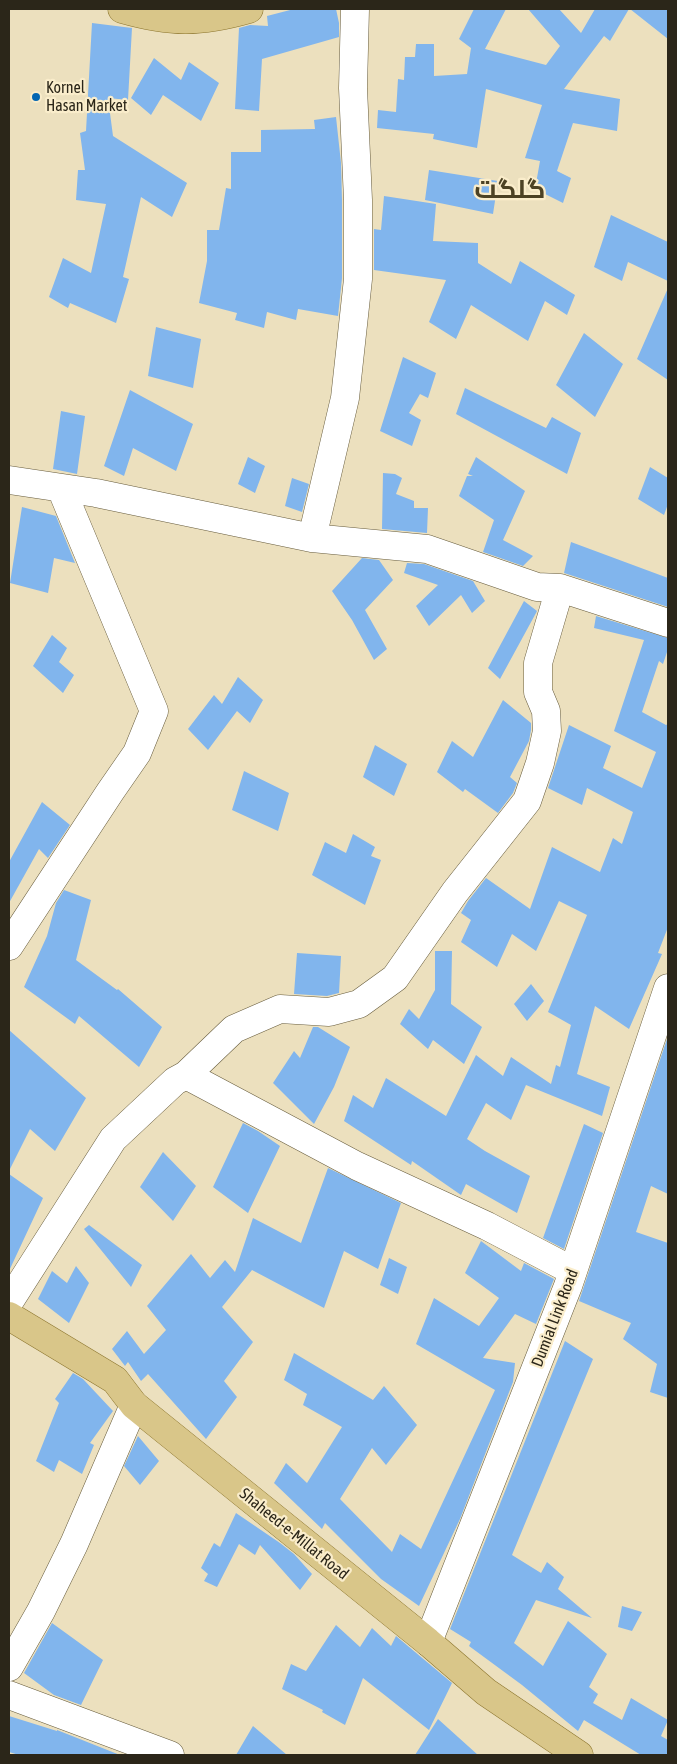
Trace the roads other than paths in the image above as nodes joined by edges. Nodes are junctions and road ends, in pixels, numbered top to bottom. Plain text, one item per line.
1 (249, 9) edge
2 (356, 9) edge
3 (134, 10) edge
4 (9, 480) edge
5 (61, 488) junction
6 (312, 538) junction
7 (560, 588) junction
8 (668, 623) edge
9 (9, 946) edge
10 (668, 988) edge
11 (186, 1075) junction
12 (573, 1271) junction
13 (9, 1302) edge
14 (9, 1316) edge
15 (134, 1405) junction
16 (428, 1642) junction
17 (9, 1667) edge
18 (9, 1695) edge
19 (170, 1755) edge
20 (579, 1755) edge

1 - 3 main road
2 - 6 street
4 - 5 street
5 - 6 street
5 - 9 street
6 - 7 street
7 - 8 street
7 - 11 street
10 - 12 street, Dumial Link Road
11 - 12 street
11 - 13 street
12 - 16 street, Dumial Link Road
14 - 15 main road, Shaheed-e-Millat Road
15 - 16 main road, Shaheed-e-Millat Road
15 - 17 street
16 - 20 main road, Shaheed-e-Millat Road
18 - 19 street

